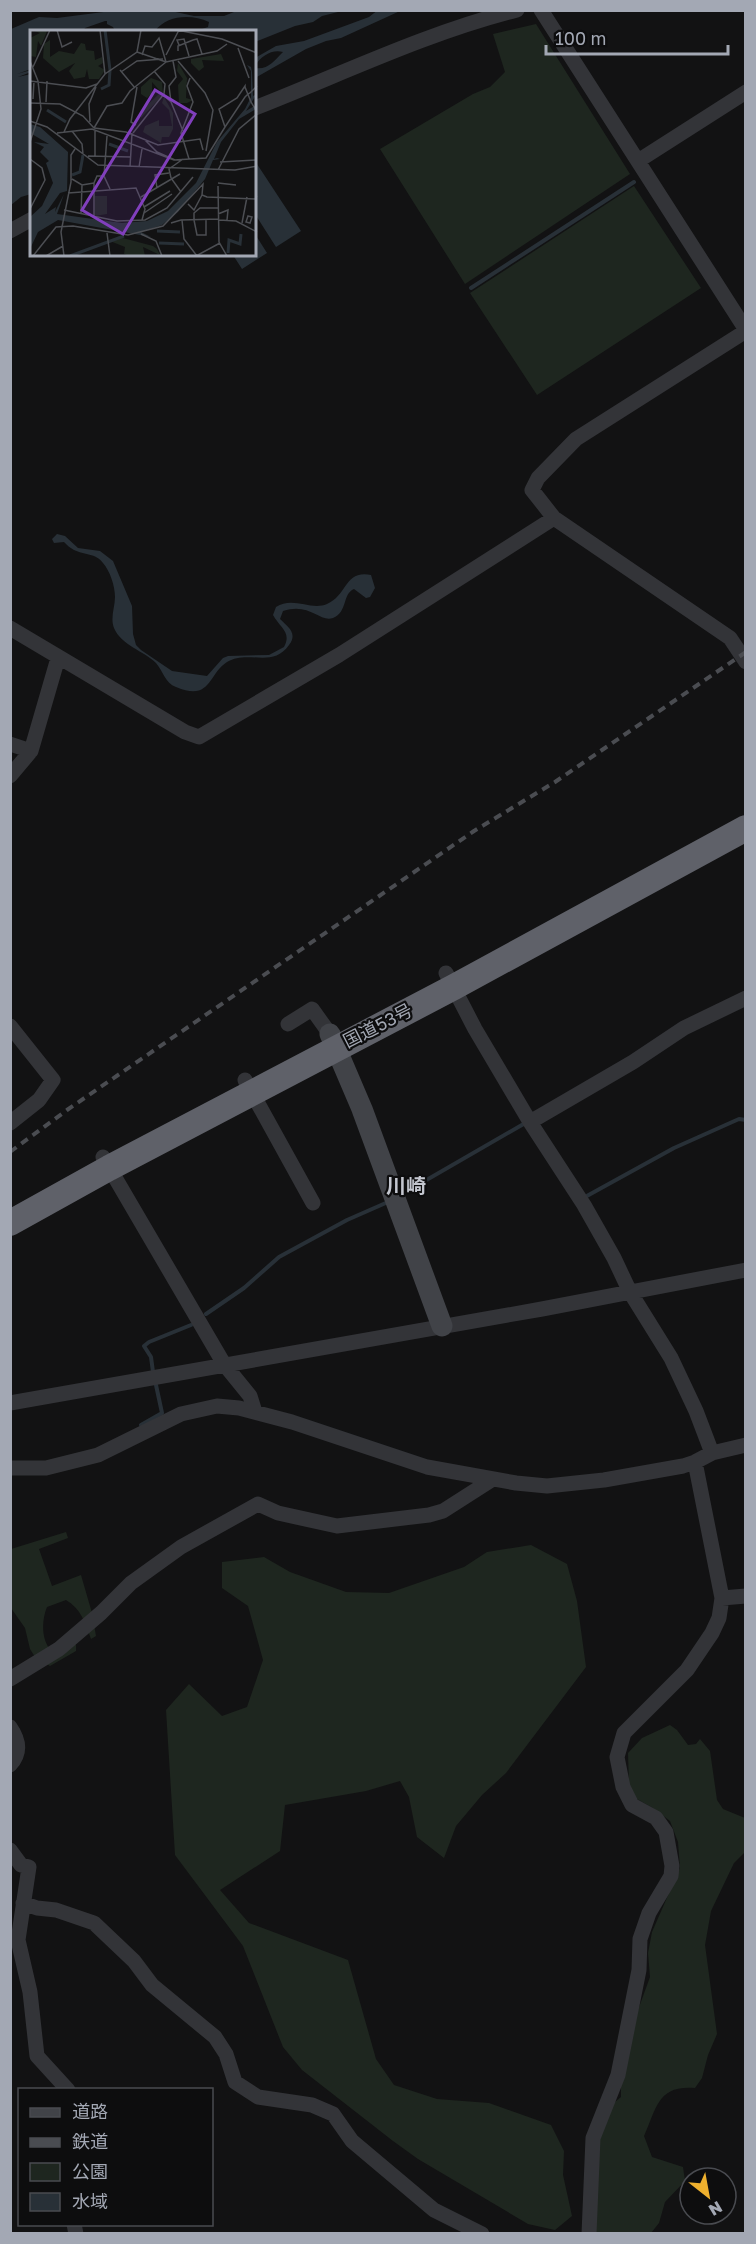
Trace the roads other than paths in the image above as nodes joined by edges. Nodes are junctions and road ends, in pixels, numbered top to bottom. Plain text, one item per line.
1 (517, 10) edge
2 (541, 10) edge
3 (746, 92) edge
4 (256, 108) edge
5 (638, 161) junction
6 (30, 220) edge
7 (10, 231) edge
8 (746, 331) edge
9 (554, 518) junction
10 (10, 628) edge
11 (741, 644) edge
12 (58, 658) junction
13 (746, 662) edge
14 (10, 744) edge
15 (31, 751) junction
16 (10, 776) edge
17 (746, 812) edge
18 (746, 828) edge
19 (706, 842) junction
20 (450, 980) junction
21 (746, 998) edge
22 (288, 1024) dead end
23 (10, 1026) edge
24 (333, 1041) junction
25 (248, 1086) junction
26 (530, 1122) junction
27 (10, 1124) edge
28 (106, 1162) junction
29 (313, 1203) dead end
30 (10, 1208) edge
31 (10, 1223) edge
32 (746, 1270) edge
33 (630, 1292) junction
34 (442, 1326) junction
35 (224, 1364) junction
36 (10, 1402) edge
37 (255, 1412) junction
38 (746, 1445) edge
39 (712, 1453) junction
40 (695, 1462) junction
41 (10, 1468) edge
42 (493, 1479) junction
43 (746, 1596) edge
44 (722, 1598) junction
45 (10, 1679) edge
46 (10, 1727) edge
47 (10, 1765) edge
48 (10, 1851) edge
49 (23, 1903) junction
50 (66, 2088) edge
51 (434, 2210) junction
52 (450, 2234) edge
53 (482, 2234) edge
54 (589, 2234) edge

1 - 4 street
2 - 5 street
3 - 5 street
5 - 8 street
6 - 7 street
8 - 9 street
9 - 11 street
9 - 12 street
10 - 12 street
11 - 13 street
12 - 15 street
14 - 15 street
15 - 16 street
17 - 19 highway, 国道53号
18 - 19 highway, 国道53号
19 - 20 highway, 国道53号
20 - 24 highway, 国道53号
20 - 26 street
21 - 26 street
22 - 24 street
23 - 27 street
24 - 25 highway, 国道53号
24 - 34 street
25 - 28 highway, 国道53号
25 - 29 street
26 - 33 street
28 - 30 highway, 国道53号
28 - 31 highway, 国道53号
28 - 35 street
32 - 33 street
33 - 34 street
33 - 39 street
34 - 35 street
35 - 36 street
35 - 37 street
37 - 41 street
37 - 42 street
38 - 39 street
39 - 40 street
40 - 42 street
40 - 44 street
42 - 45 street
43 - 44 street
44 - 54 street
46 - 47 street
48 - 49 street
49 - 50 street
49 - 51 street
51 - 52 street
51 - 53 street

